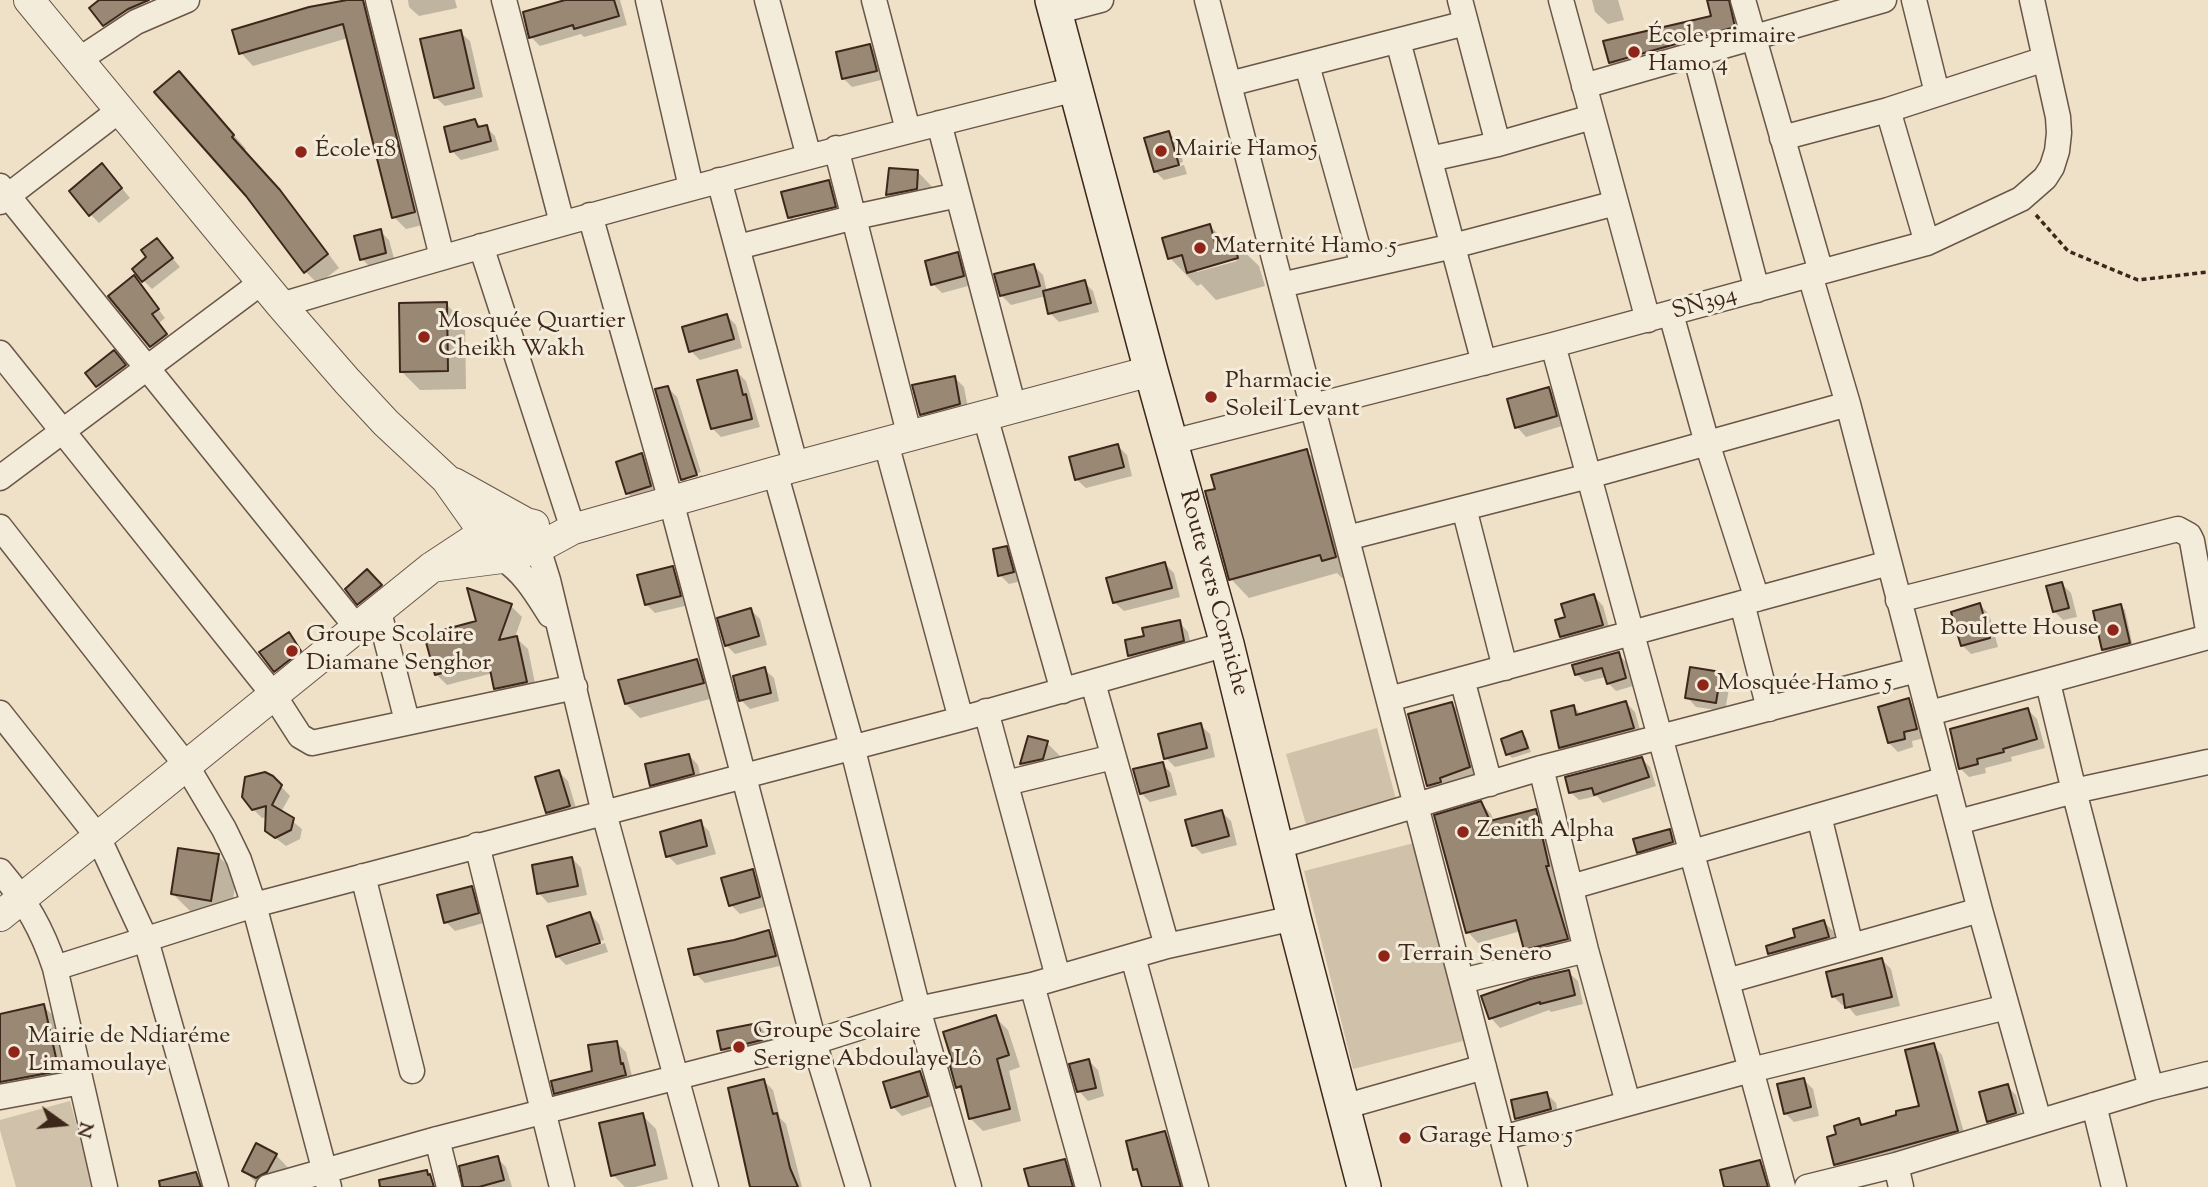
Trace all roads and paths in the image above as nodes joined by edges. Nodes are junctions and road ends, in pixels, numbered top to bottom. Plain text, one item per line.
1 (29, 0) edge
2 (187, 0) edge
3 (378, 0) edge
4 (504, 0) edge
5 (649, 0) edge
6 (766, 0) edge
7 (874, 0) edge
8 (1101, 0) edge
9 (1207, 0) edge
10 (1560, 0) edge
11 (1744, 0) edge
12 (1914, 0) edge
13 (2032, 0) edge
14 (1869, 2) edge
15 (1054, 6) edge
16 (1463, 12) edge
17 (1754, 37) junction
18 (1398, 41) junction
19 (1695, 54) junction
20 (79, 59) junction
21 (2045, 59) junction
22 (1307, 65) junction
23 (1229, 83) junction
24 (1584, 86) junction
25 (1076, 89) junction
26 (1937, 93) junction
27 (121, 109) junction
28 (1888, 110) junction
29 (1592, 117) junction
30 (939, 123) junction
31 (908, 130) junction
32 (1782, 138) junction
33 (1498, 144) junction
34 (836, 148) junction
35 (809, 157) junction
36 (1430, 159) junction
37 (719, 180) junction
38 (691, 187) junction
39 (3, 195) edge
40 (958, 195) junction
41 (2021, 199) junction
42 (1616, 203) junction
43 (590, 215) junction
44 (855, 217) junction
45 (562, 223) junction
46 (1927, 243) junction
47 (481, 246) junction
48 (1453, 246) junction
49 (738, 247) junction
50 (442, 257) junction
51 (1363, 266) junction
52 (2208, 272) edge
53 (1816, 274) junction
54 (262, 282) junction
55 (1281, 285) junction
56 (1757, 290) junction
57 (281, 305) junction
58 (1660, 317) junction
59 (1553, 345) junction
60 (0, 353) edge
61 (1484, 363) junction
62 (147, 367) junction
63 (1151, 371) junction
64 (1847, 404) junction
65 (1313, 407) junction
66 (1014, 408) junction
67 (985, 416) junction
68 (63, 431) junction
69 (898, 440) junction
70 (1172, 442) junction
71 (1707, 443) junction
72 (785, 469) junction
73 (1589, 476) junction
74 (0, 478) edge
75 (446, 479) junction
76 (671, 501) junction
77 (1464, 508) junction
78 (0, 527) edge
79 (569, 530) junction
80 (485, 532) junction
81 (532, 535) junction
82 (1347, 538) junction
83 (502, 558) junction
84 (1889, 563) junction
85 (432, 567) junction
86 (1898, 600) junction
87 (1750, 601) junction
88 (368, 620) junction
89 (558, 627) junction
90 (2208, 630) edge
91 (1632, 633) junction
92 (2208, 637) edge
93 (1227, 644) junction
94 (1505, 667) junction
95 (1917, 670) junction
96 (1462, 679) junction
97 (2048, 682) junction
98 (1093, 683) junction
99 (575, 687) junction
100 (1063, 691) junction
101 (273, 694) junction
102 (1389, 699) junction
103 (1769, 709) junction
104 (986, 711) junction
105 (0, 713) edge
106 (1930, 713) junction
107 (961, 719) junction
108 (407, 721) junction
109 (1660, 738) junction
110 (852, 746) junction
111 (1112, 757) junction
112 (2208, 762) edge
113 (186, 765) junction
114 (1541, 768) junction
115 (744, 775) junction
116 (1946, 779) junction
117 (1006, 783) junction
118 (1490, 784) junction
119 (2074, 791) junction
120 (1416, 805) junction
121 (604, 813) junction
122 (1819, 816) junction
123 (1958, 822) junction
124 (98, 838) junction
125 (477, 845) junction
126 (1276, 847) junction
127 (1692, 853) junction
128 (0, 871) edge
129 (363, 876) junction
130 (1571, 887) junction
131 (254, 905) junction
132 (11, 907) edge
133 (1980, 910) junction
134 (1294, 918) junction
135 (146, 940) junction
136 (1167, 946) junction
137 (1852, 946) junction
138 (1586, 950) junction
139 (1133, 957) junction
140 (55, 968) junction
141 (1058, 977) junction
142 (1462, 981) junction
143 (1727, 981) junction
144 (1032, 985) junction
145 (2007, 1007) junction
146 (918, 1009) junction
147 (814, 1042) junction
148 (1484, 1067) junction
149 (1751, 1070) junction
150 (412, 1072) dead end
151 (2208, 1074) edge
152 (674, 1077) junction
153 (81, 1082) junction
154 (2151, 1088) junction
155 (0, 1097) edge
156 (1628, 1103) junction
157 (2094, 1105) junction
158 (1343, 1107) junction
159 (542, 1111) junction
160 (2039, 1121) junction
161 (1502, 1138) junction
162 (437, 1139) junction
163 (1899, 1176) edge
164 (327, 1179) edge
165 (105, 1187) edge
166 (216, 1187) edge
167 (268, 1187) edge
168 (449, 1187) edge
169 (562, 1187) edge
170 (706, 1187) edge
171 (858, 1187) edge
172 (969, 1187) edge
173 (1088, 1187) edge
174 (1196, 1187) edge
175 (1364, 1187) edge
176 (1515, 1187) edge
177 (1783, 1187) edge
178 (1807, 1187) edge
179 (2114, 1187) edge

1 - 20 street
2 - 20 street
3 - 50 street
4 - 45 street
5 - 38 street
6 - 35 street
7 - 31 street
8 - 15 street
9 - 23 street
10 - 24 street
11 - 17 street
12 - 26 street
13 - 21 street, SN394
14 - 17 street
15 - 25 main road, Route vers Corniche
16 - 18 street
16 - 33 street
17 - 19 street
17 - 32 street
18 - 22 street
18 - 36 street
19 - 24 street
19 - 56 street
20 - 27 street
21 - 26 street
21 - 41 street, SN394
22 - 23 street
22 - 51 street
23 - 55 street
24 - 29 street
25 - 30 street
25 - 63 main road, Route vers Corniche
26 - 28 street
27 - 39 street
27 - 54 street
28 - 32 street
28 - 46 street
29 - 33 street
29 - 42 street
30 - 31 street
30 - 40 street
31 - 34 street
32 - 53 street
33 - 36 street
34 - 35 street
34 - 44 street
35 - 37 street
36 - 48 street
37 - 38 street
37 - 49 street
38 - 43 street
39 - 62 street
40 - 44 street
40 - 66 street
41 - 46 street, SN394
41 - 52 path
42 - 48 street
42 - 58 street
43 - 45 street
43 - 76 street
44 - 49 street
44 - 69 street
45 - 47 street
46 - 53 street, SN394
47 - 50 street
47 - 79 street
48 - 51 street
48 - 61 street
49 - 72 street
50 - 57 street
51 - 55 street
53 - 56 street, SN394
53 - 64 street
54 - 57 street
54 - 62 street
55 - 65 street
56 - 58 street, SN394
57 - 75 street
58 - 59 street, SN394
58 - 71 street
59 - 61 street, SN394
59 - 73 street
60 - 68 street
61 - 65 street, SN394
62 - 68 street
62 - 88 street
63 - 66 street
63 - 70 main road, Route vers Corniche
64 - 71 street
64 - 84 street
65 - 70 street, SN394
65 - 82 street
66 - 67 street
67 - 69 street
67 - 100 street
68 - 74 street
68 - 101 street
69 - 72 street
69 - 107 street
70 - 93 main road, Route vers Corniche
71 - 73 street
71 - 87 street
72 - 76 street
72 - 110 street
73 - 77 street
73 - 91 street
75 - 80 street
75 - 81 street
76 - 79 street
76 - 115 street
77 - 82 street
77 - 94 street
78 - 113 street
79 - 81 street
80 - 81 street
80 - 83 street
80 - 85 street
81 - 83 street
81 - 89 street
82 - 102 street
83 - 85 street
83 - 89 street
84 - 86 street
84 - 87 street
85 - 88 street
86 - 90 street
86 - 95 street
87 - 91 street
87 - 103 street
88 - 101 street
88 - 108 street
89 - 99 street
91 - 94 street
91 - 109 street
92 - 97 street
93 - 98 street
93 - 126 main road, Route vers Corniche
94 - 96 street
95 - 103 street
95 - 106 street
96 - 102 street
96 - 118 street
97 - 106 street
97 - 119 street
98 - 100 street
98 - 111 street
99 - 108 street
99 - 121 street
100 - 104 street
101 - 108 street
101 - 113 street
102 - 120 street
103 - 109 street
104 - 107 street
104 - 117 street
105 - 124 street
106 - 116 street
107 - 110 street
109 - 114 street
109 - 127 street
110 - 115 street
110 - 146 street
111 - 117 street
111 - 136 street
112 - 119 street
113 - 124 street
113 - 131 street
114 - 118 street
114 - 130 street
115 - 121 street
115 - 147 street
116 - 122 street
116 - 123 street
117 - 141 street
118 - 120 street
119 - 123 street
119 - 154 street
120 - 126 street
120 - 142 street
121 - 125 street
121 - 152 street
122 - 127 street
122 - 137 street
123 - 133 street
124 - 132 street
124 - 135 street
125 - 129 street
125 - 159 street
126 - 134 main road, Route vers Corniche
127 - 130 street
127 - 143 street
128 - 132 street
129 - 131 street
129 - 150 street
130 - 138 street
131 - 135 street
131 - 164 street
132 - 140 street
133 - 137 street
133 - 145 street
134 - 136 street
134 - 158 main road, Route vers Corniche
135 - 140 street
135 - 166 street
136 - 139 street
137 - 143 street
138 - 142 street
138 - 156 street
139 - 141 street
139 - 174 street
140 - 153 street
141 - 144 street
142 - 148 street
143 - 149 street
144 - 146 street
144 - 173 street
145 - 149 street
145 - 160 street
146 - 147 street
146 - 172 street
147 - 152 street
147 - 171 street
148 - 158 street
148 - 161 street
149 - 156 street
149 - 177 street
151 - 154 street
152 - 159 street
152 - 170 street
153 - 155 street
153 - 165 street
154 - 157 street
156 - 161 street
157 - 160 street
157 - 179 street
158 - 175 main road, Route vers Corniche
159 - 162 street
159 - 169 street
160 - 163 street
161 - 176 street
162 - 164 street
162 - 168 street
163 - 178 street
164 - 167 street

